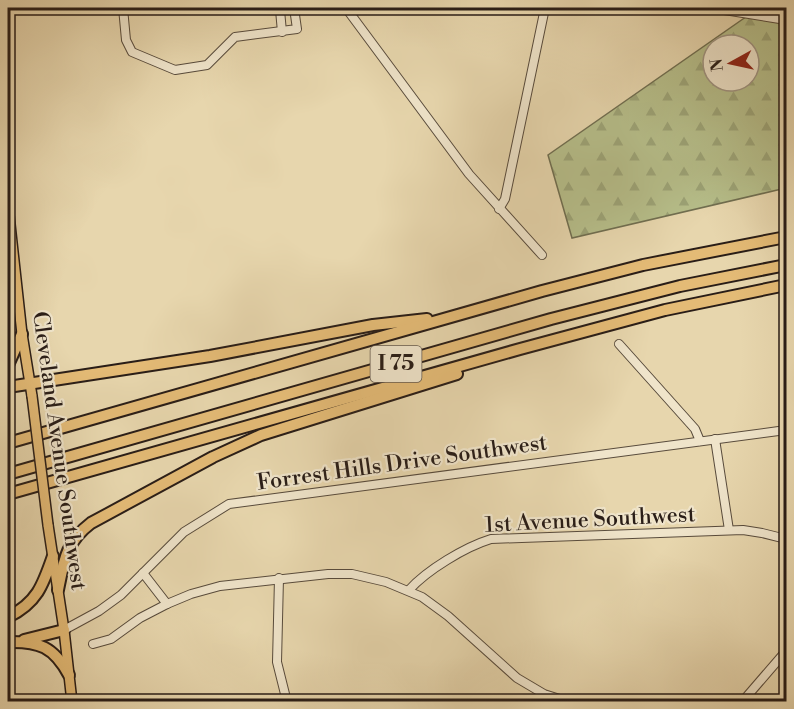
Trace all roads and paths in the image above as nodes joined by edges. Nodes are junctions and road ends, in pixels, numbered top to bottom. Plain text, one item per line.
1 (123, 8) edge
2 (285, 8) edge
3 (294, 8) edge
4 (346, 8) edge
5 (545, 8) edge
6 (712, 8) edge
7 (786, 20) edge
8 (282, 32) junction
9 (8, 206) edge
10 (499, 209) junction
11 (9, 231) edge
12 (786, 237) edge
13 (542, 255) dead end
14 (786, 265) edge
15 (786, 285) edge
16 (443, 319) junction
17 (22, 334) junction
18 (619, 344) dead end
19 (520, 349) junction
20 (8, 365) edge
21 (30, 383) junction
22 (8, 387) edge
23 (786, 430) edge
24 (715, 440) junction
25 (700, 441) junction
26 (8, 443) edge
27 (8, 474) edge
28 (8, 494) edge
29 (729, 530) junction
30 (786, 539) edge
31 (53, 556) junction
32 (143, 573) junction
33 (279, 578) junction
34 (58, 590) junction
35 (409, 590) junction
36 (167, 604) junction
37 (8, 617) edge
38 (64, 630) junction
39 (11, 642) edge
40 (93, 644) dead end
41 (786, 651) edge
42 (69, 675) junction
43 (544, 694) junction
44 (72, 702) edge
45 (287, 702) edge
46 (539, 702) edge
47 (569, 702) edge
48 (660, 702) edge
49 (696, 702) edge
50 (742, 702) edge

1 - 8 street
2 - 8 street
3 - 8 street
4 - 10 street
5 - 10 street
6 - 7 street
9 - 11 main road, Cleveland Avenue Southwest
10 - 13 street
11 - 17 main road, Cleveland Avenue Southwest
12 - 16 highway, I 75
14 - 27 highway, I 75
15 - 19 highway
16 - 21 highway
16 - 26 highway, I 75
17 - 20 highway
17 - 21 main road, Cleveland Avenue Southwest
18 - 25 street
19 - 28 highway
19 - 34 highway
21 - 22 highway
21 - 31 main road, Cleveland Avenue Southwest, bridge
23 - 24 street, Forrest Hills Drive Southwest
24 - 25 street, Forrest Hills Drive Southwest
24 - 29 street
25 - 32 street, Forrest Hills Drive Southwest
29 - 30 street, 1st Avenue Southwest
29 - 35 street, 1st Avenue Southwest
31 - 34 main road, Cleveland Avenue Southwest
31 - 37 highway
32 - 36 street
32 - 38 street, Forrest Hills Drive Southwest
33 - 35 street
33 - 36 street
33 - 45 street
34 - 38 main road, Cleveland Avenue Southwest
35 - 43 street
36 - 40 street
38 - 39 highway
38 - 42 main road, Cleveland Avenue Southwest
39 - 42 highway
41 - 50 street
42 - 44 main road, Cleveland Avenue Southwest
43 - 46 street
43 - 47 street
48 - 49 street

